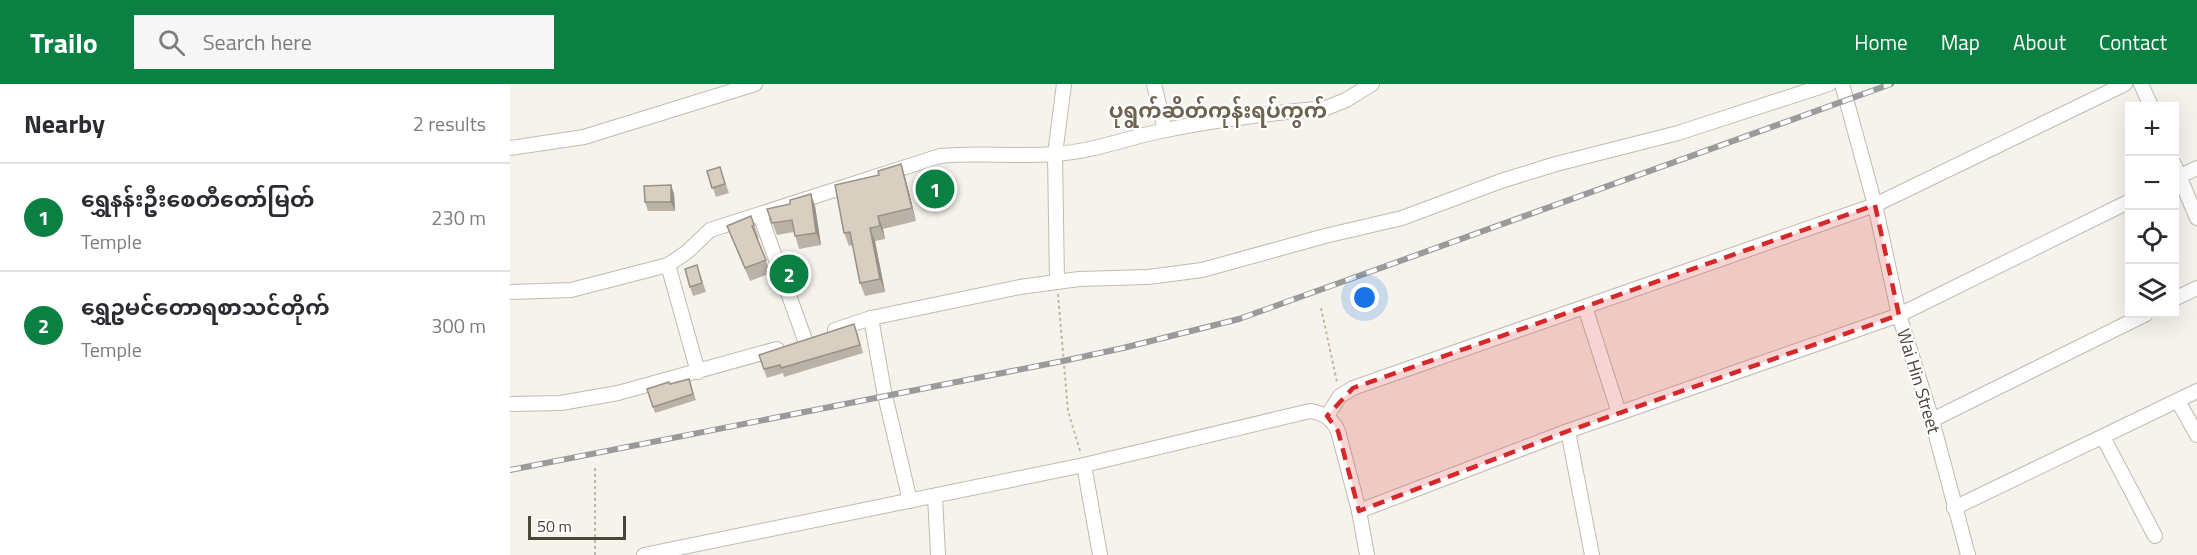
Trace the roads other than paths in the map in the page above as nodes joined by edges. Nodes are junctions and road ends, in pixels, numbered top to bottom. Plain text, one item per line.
1 (755, 84) edge
2 (1064, 84) edge
3 (1154, 84) edge
4 (1372, 84) edge
5 (1829, 84) edge
6 (1842, 84) edge
7 (2125, 84) edge
8 (2141, 84) edge
9 (2149, 102) edge
10 (1165, 130) junction
11 (510, 148) edge
12 (1055, 154) junction
13 (2197, 168) edge
14 (2179, 172) edge
15 (2179, 179) edge
16 (2125, 203) edge
17 (1875, 206) junction
18 (760, 215) junction
19 (2197, 218) edge
20 (668, 265) junction
21 (1057, 282) junction
22 (2197, 288) edge
23 (510, 292) edge
24 (2179, 297) edge
25 (1585, 307) junction
26 (1899, 315) junction
27 (871, 318) junction
28 (2138, 318) edge
29 (806, 340) junction
30 (698, 372) junction
31 (2197, 392) edge
32 (2178, 401) junction
33 (510, 404) edge
34 (1619, 413) junction
35 (1327, 416) junction
36 (1932, 420) junction
37 (1568, 431) junction
38 (2197, 435) edge
39 (2103, 437) junction
40 (1084, 465) junction
41 (935, 496) junction
42 (910, 501) junction
43 (1954, 508) junction
44 (1359, 511) junction
45 (2155, 536) dead end
46 (644, 555) edge
47 (938, 555) edge
48 (1100, 555) edge
49 (1367, 555) edge
50 (1592, 555) edge
51 (1968, 555) edge

1 - 11 street
2 - 12 street
3 - 10 street
4 - 10 street
5 - 21 street
6 - 17 street, Wai Hin Street
7 - 17 street
8 - 9 street
10 - 12 street
12 - 18 street
12 - 21 street
13 - 14 street
15 - 19 street
16 - 26 street
17 - 25 street
17 - 26 street, Wai Hin Street
18 - 20 street
18 - 29 street
20 - 23 street
20 - 30 street
21 - 27 street
22 - 24 street
25 - 34 street
25 - 35 street
26 - 34 street
26 - 36 street, Wai Hin Street
27 - 29 street
27 - 42 street
28 - 36 street
29 - 30 street
30 - 33 street
31 - 32 street
32 - 38 street
32 - 39 street
34 - 37 street
35 - 40 street
35 - 44 street
36 - 43 street, Wai Hin Street
37 - 44 street
37 - 50 street
39 - 43 street
39 - 45 street
40 - 41 street
40 - 48 street
41 - 42 street
41 - 47 street
42 - 46 street
43 - 51 street, Wai Hin Street
44 - 49 street

